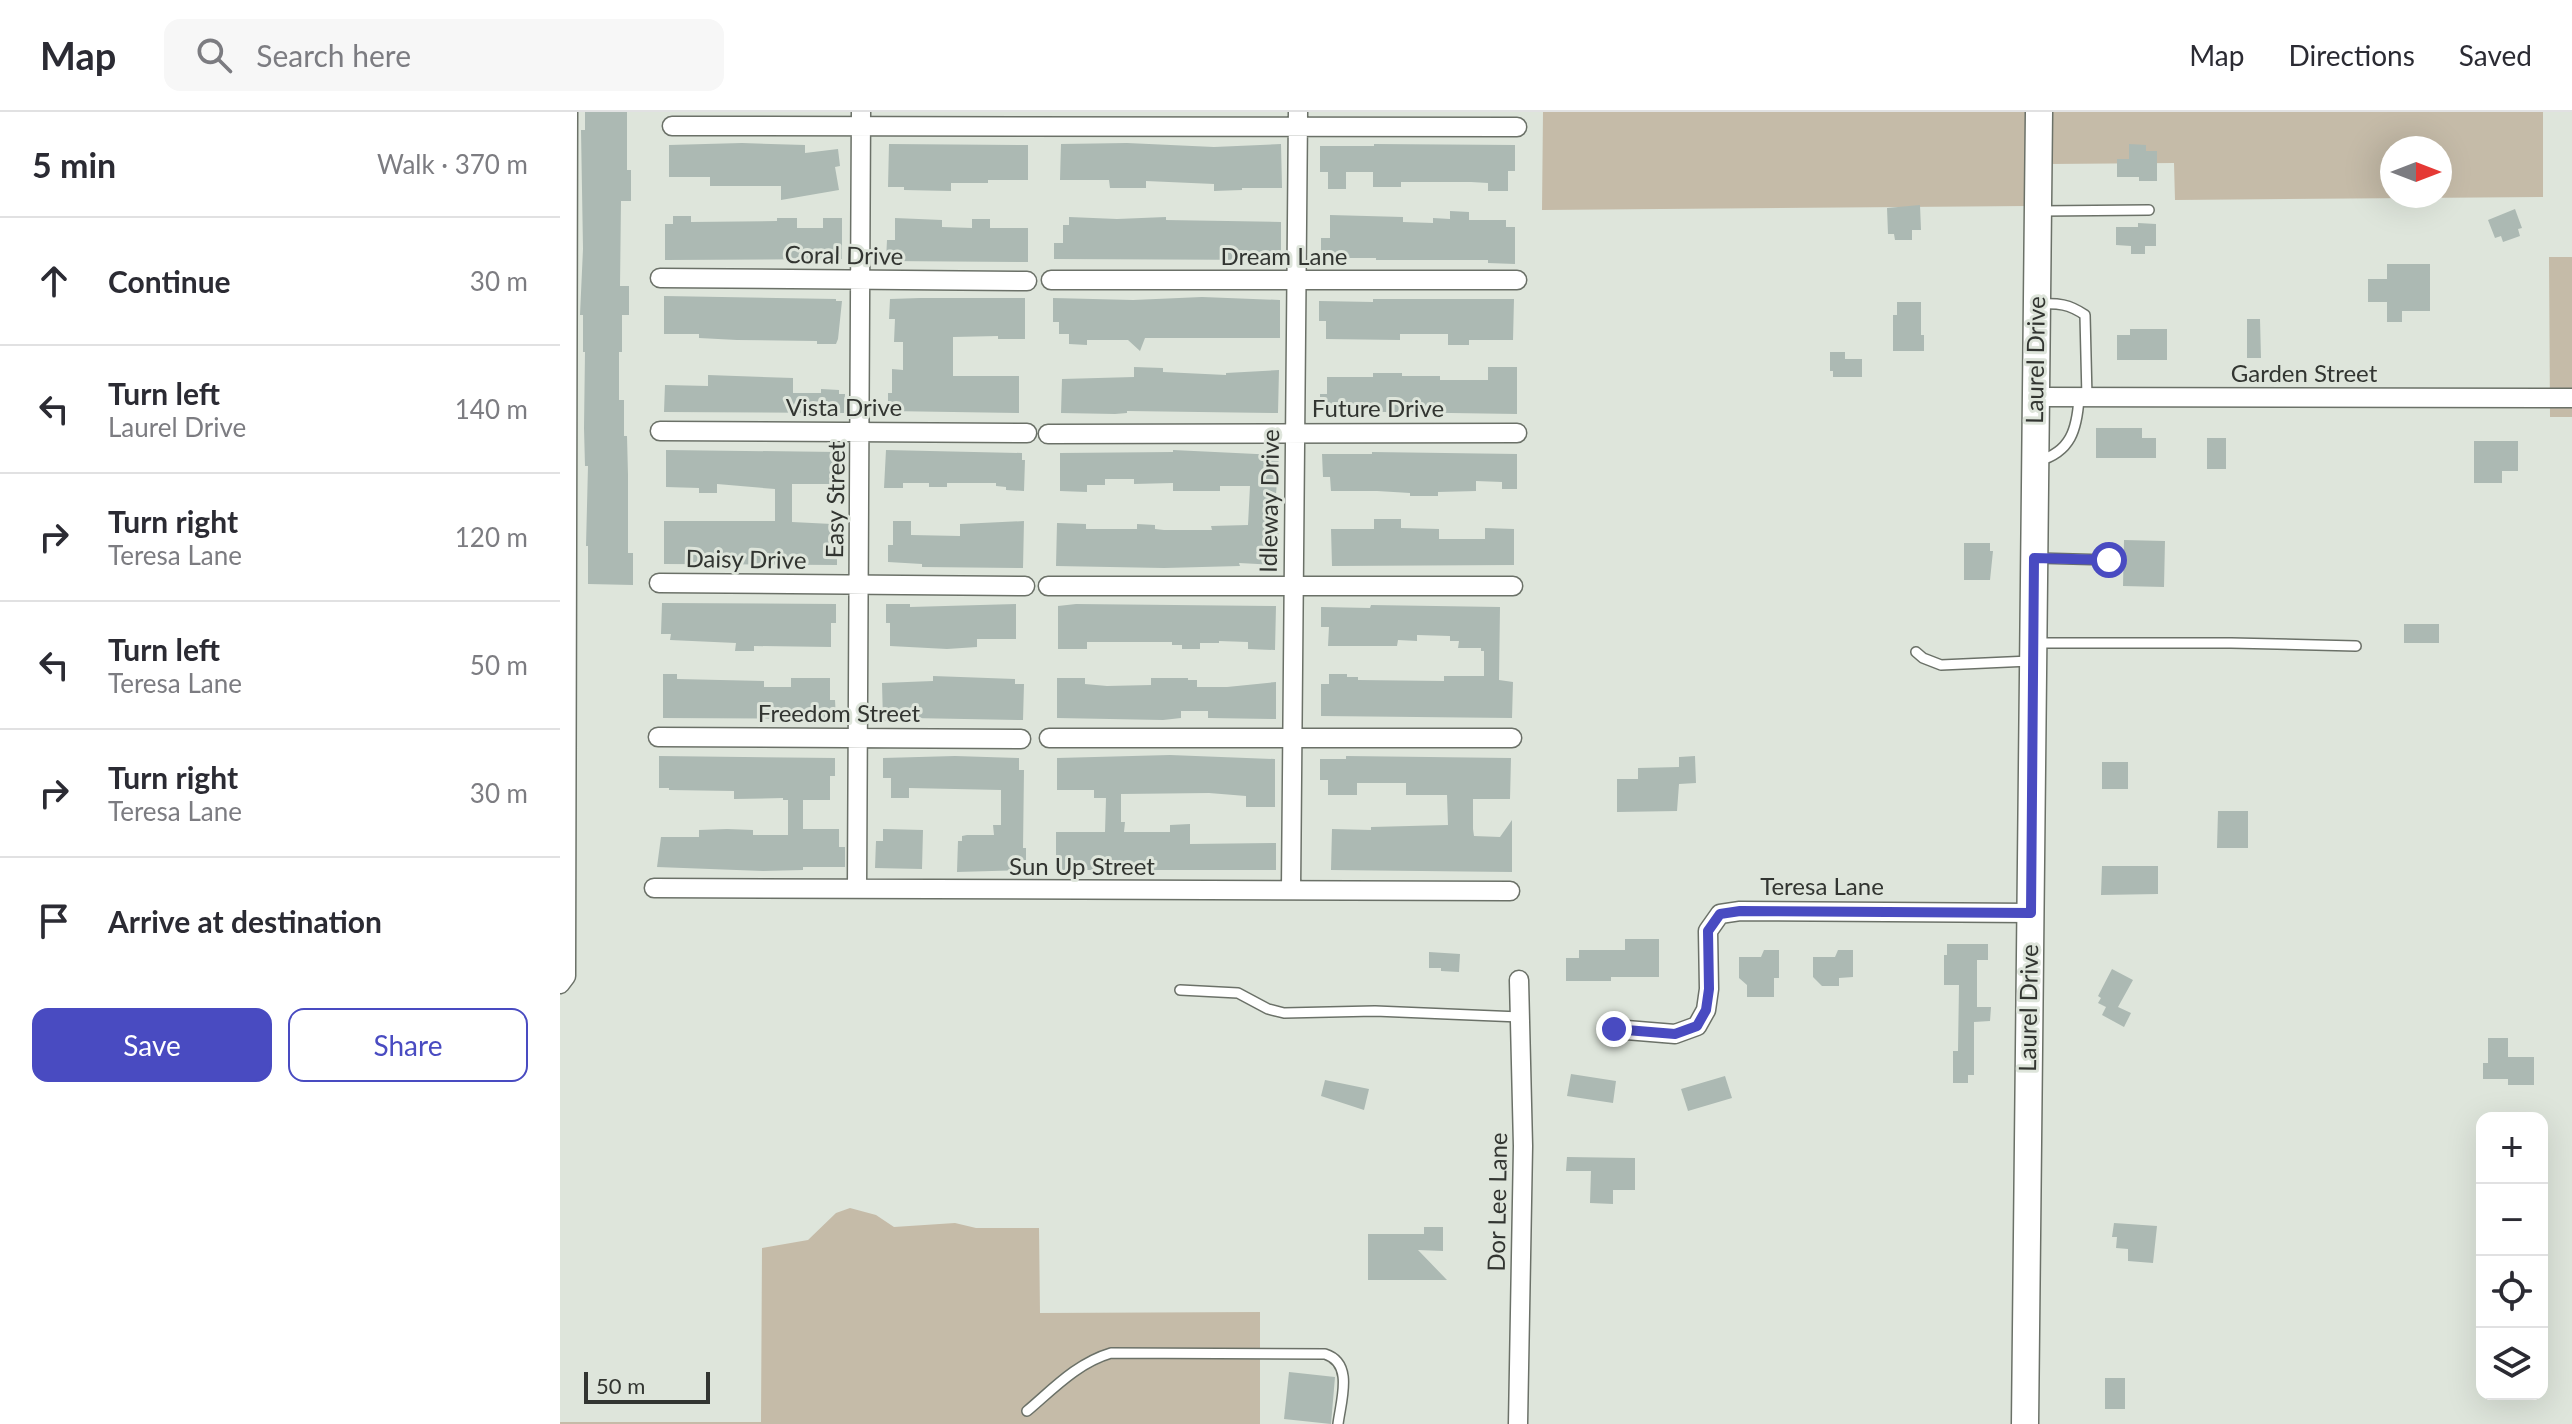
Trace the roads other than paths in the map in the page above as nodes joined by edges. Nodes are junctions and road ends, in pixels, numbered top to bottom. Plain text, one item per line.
1 (568, 112) edge
2 (2039, 112) edge
3 (861, 119) edge
4 (1298, 119) edge
5 (672, 126) dead end
6 (1517, 127) dead end
7 (2149, 210) dead end
8 (2038, 211) junction
9 (660, 278) dead end
10 (1051, 280) dead end
11 (1517, 280) dead end
12 (861, 281) junction
13 (1027, 281) dead end
14 (1296, 281) junction
15 (2037, 304) junction
16 (2036, 397) junction
17 (2083, 398) junction
18 (2572, 398) edge
19 (660, 431) dead end
20 (861, 432) junction
21 (1027, 433) dead end
22 (1295, 433) junction
23 (1517, 433) dead end
24 (1048, 434) dead end
25 (2035, 462) junction
26 (2034, 558) junction
27 (2109, 560) dead end
28 (659, 583) dead end
29 (859, 585) junction
30 (1025, 586) dead end
31 (1048, 586) dead end
32 (1294, 586) junction
33 (1513, 586) dead end
34 (2356, 646) dead end
35 (1916, 652) dead end
36 (2033, 652) junction
37 (658, 737) dead end
38 (1049, 738) dead end
39 (1512, 738) dead end
40 (858, 739) junction
41 (1021, 739) dead end
42 (1292, 739) junction
43 (654, 888) dead end
44 (857, 889) junction
45 (1291, 890) junction
46 (1510, 891) dead end
47 (2031, 913) junction
48 (563, 980) edge
49 (1519, 980) dead end
50 (1180, 990) dead end
51 (1520, 1017) junction
52 (1614, 1029) dead end
53 (1027, 1411) dead end
54 (1338, 1424) edge
55 (1518, 1424) edge
56 (2025, 1424) edge

1 - 48 street
2 - 8 street, Laurel Drive
3 - 4 street
3 - 5 street
3 - 12 street, Easy Street
4 - 6 street
4 - 14 street, Idleway Drive
7 - 8 lane
8 - 15 street, Laurel Drive
9 - 12 street, Coral Drive
10 - 14 street, Dream Lane
11 - 14 street, Dream Lane
12 - 13 street, Coral Drive
12 - 20 street, Easy Street
14 - 22 street, Idleway Drive
15 - 16 street, Laurel Drive
15 - 17 lane
16 - 17 street, Garden Street
16 - 25 street, Laurel Drive
17 - 18 street, Garden Street
17 - 25 lane
19 - 20 street, Vista Drive
20 - 21 street, Vista Drive
20 - 29 street, Easy Street
22 - 23 street, Future Drive
22 - 24 street, Future Drive
22 - 32 street, Idleway Drive
25 - 26 street, Laurel Drive
26 - 27 lane
26 - 36 street, Laurel Drive
28 - 29 street, Daisy Drive
29 - 30 street, Daisy Drive
29 - 40 street, Easy Street
31 - 32 street
32 - 33 street
32 - 42 street, Idleway Drive
34 - 36 lane
35 - 36 lane
36 - 47 street, Laurel Drive
37 - 40 street, Freedom Street
38 - 42 street
39 - 42 street
40 - 41 street, Freedom Street
40 - 44 street, Easy Street
42 - 45 street, Idleway Drive
43 - 44 street, Sun Up Street
44 - 45 street, Sun Up Street
45 - 46 street, Sun Up Street
47 - 52 street, Teresa Lane
47 - 56 street, Laurel Drive
49 - 51 street, Dor Lee Lane
50 - 51 lane
51 - 55 street, Dor Lee Lane
53 - 54 lane

